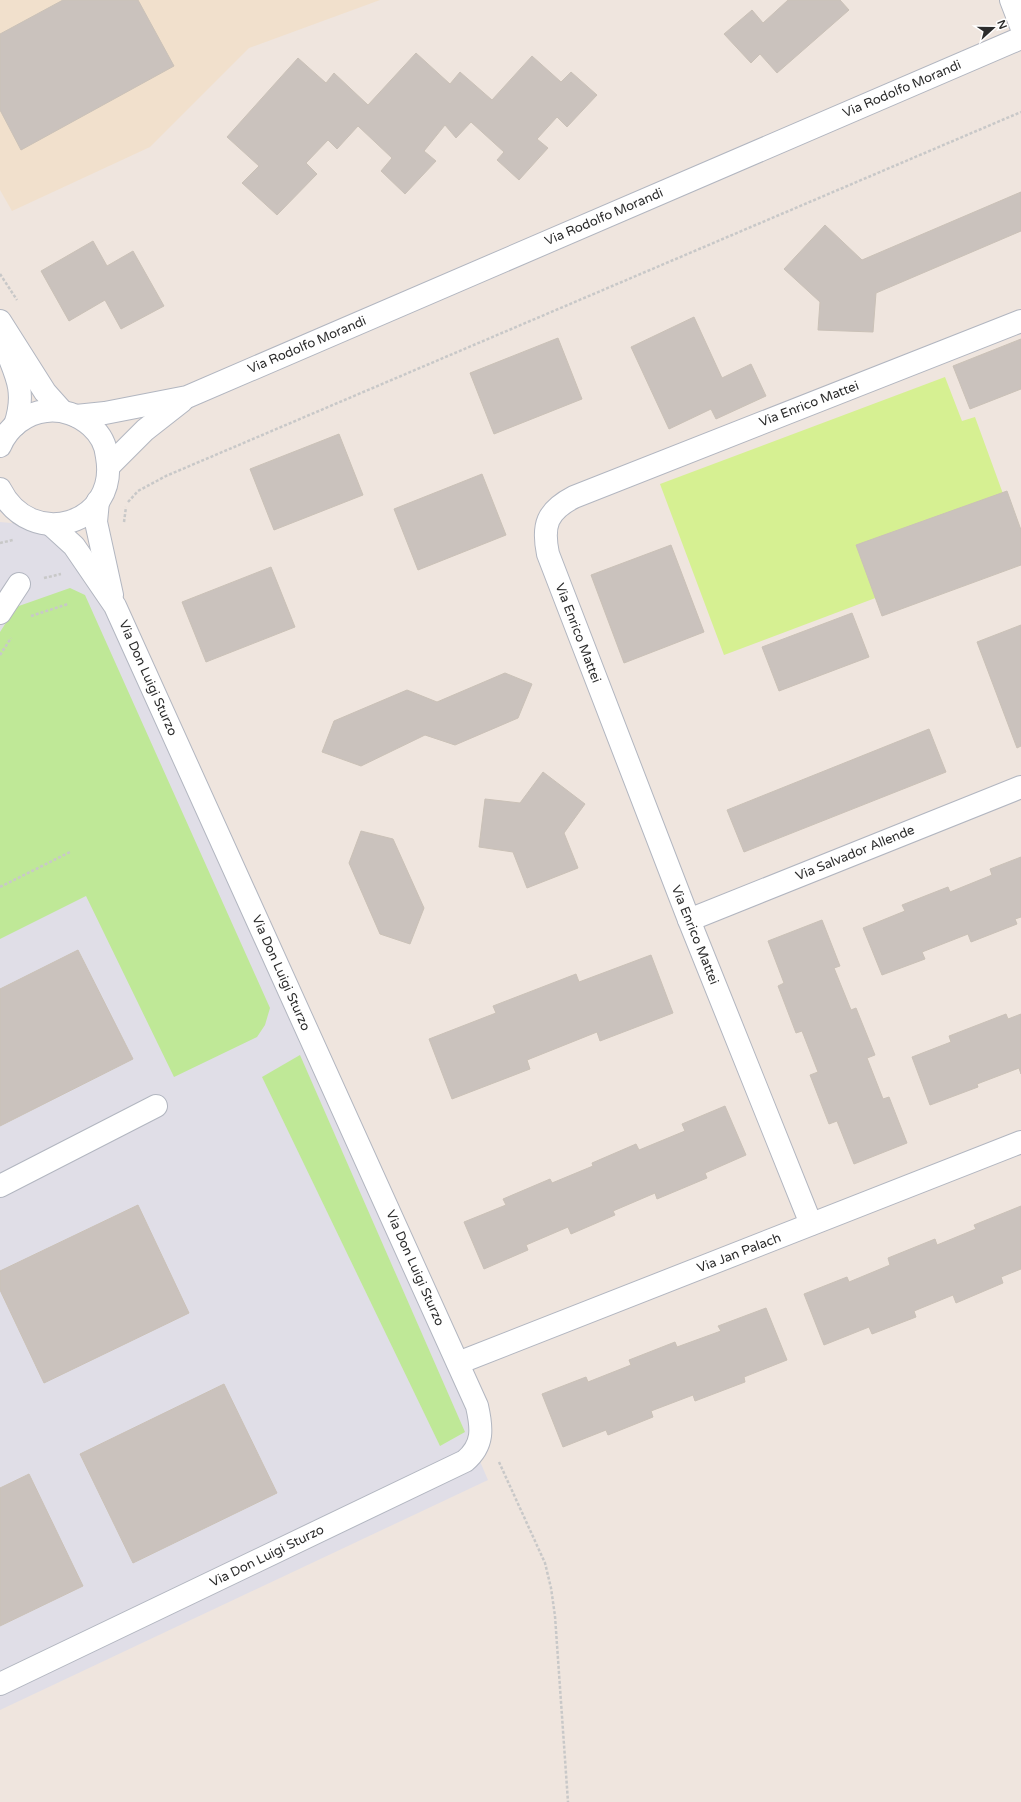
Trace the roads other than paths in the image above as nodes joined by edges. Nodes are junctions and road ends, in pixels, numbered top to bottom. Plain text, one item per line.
1 (1011, 0) edge
2 (1021, 26) edge
3 (1021, 38) edge
4 (0, 321) edge
5 (1021, 321) edge
6 (0, 337) edge
7 (187, 397) junction
8 (69, 414) junction
9 (15, 425) junction
10 (0, 446) edge
11 (109, 466) junction
12 (0, 489) edge
13 (98, 501) junction
14 (8, 512) edge
15 (51, 525) junction
16 (19, 584) dead end
17 (115, 606) junction
18 (0, 613) edge
19 (1021, 787) edge
20 (689, 920) junction
21 (156, 1106) dead end
22 (1021, 1142) edge
23 (0, 1186) edge
24 (811, 1224) junction
25 (458, 1363) junction
26 (0, 1684) edge

1 - 2 street
3 - 7 street, Via Rodolfo Morandi
4 - 8 street
5 - 20 street, Via Enrico Mattei
6 - 9 street
7 - 8 street, Via Rodolfo Morandi
7 - 11 street, Via Rodolfo Morandi
8 - 9 street, Via Rodolfo Morandi
8 - 11 street
9 - 10 street
11 - 13 street
12 - 14 street
13 - 15 street
13 - 17 street, Via Don Luigi Sturzo
14 - 15 street
15 - 17 street, Via Don Luigi Sturzo
16 - 18 street
17 - 25 street, Via Don Luigi Sturzo
19 - 20 street, Via Salvador Allende
20 - 24 street, Via Enrico Mattei
21 - 23 street
22 - 24 street, Via Jan Palach
24 - 25 street, Via Jan Palach
25 - 26 street, Via Don Luigi Sturzo

